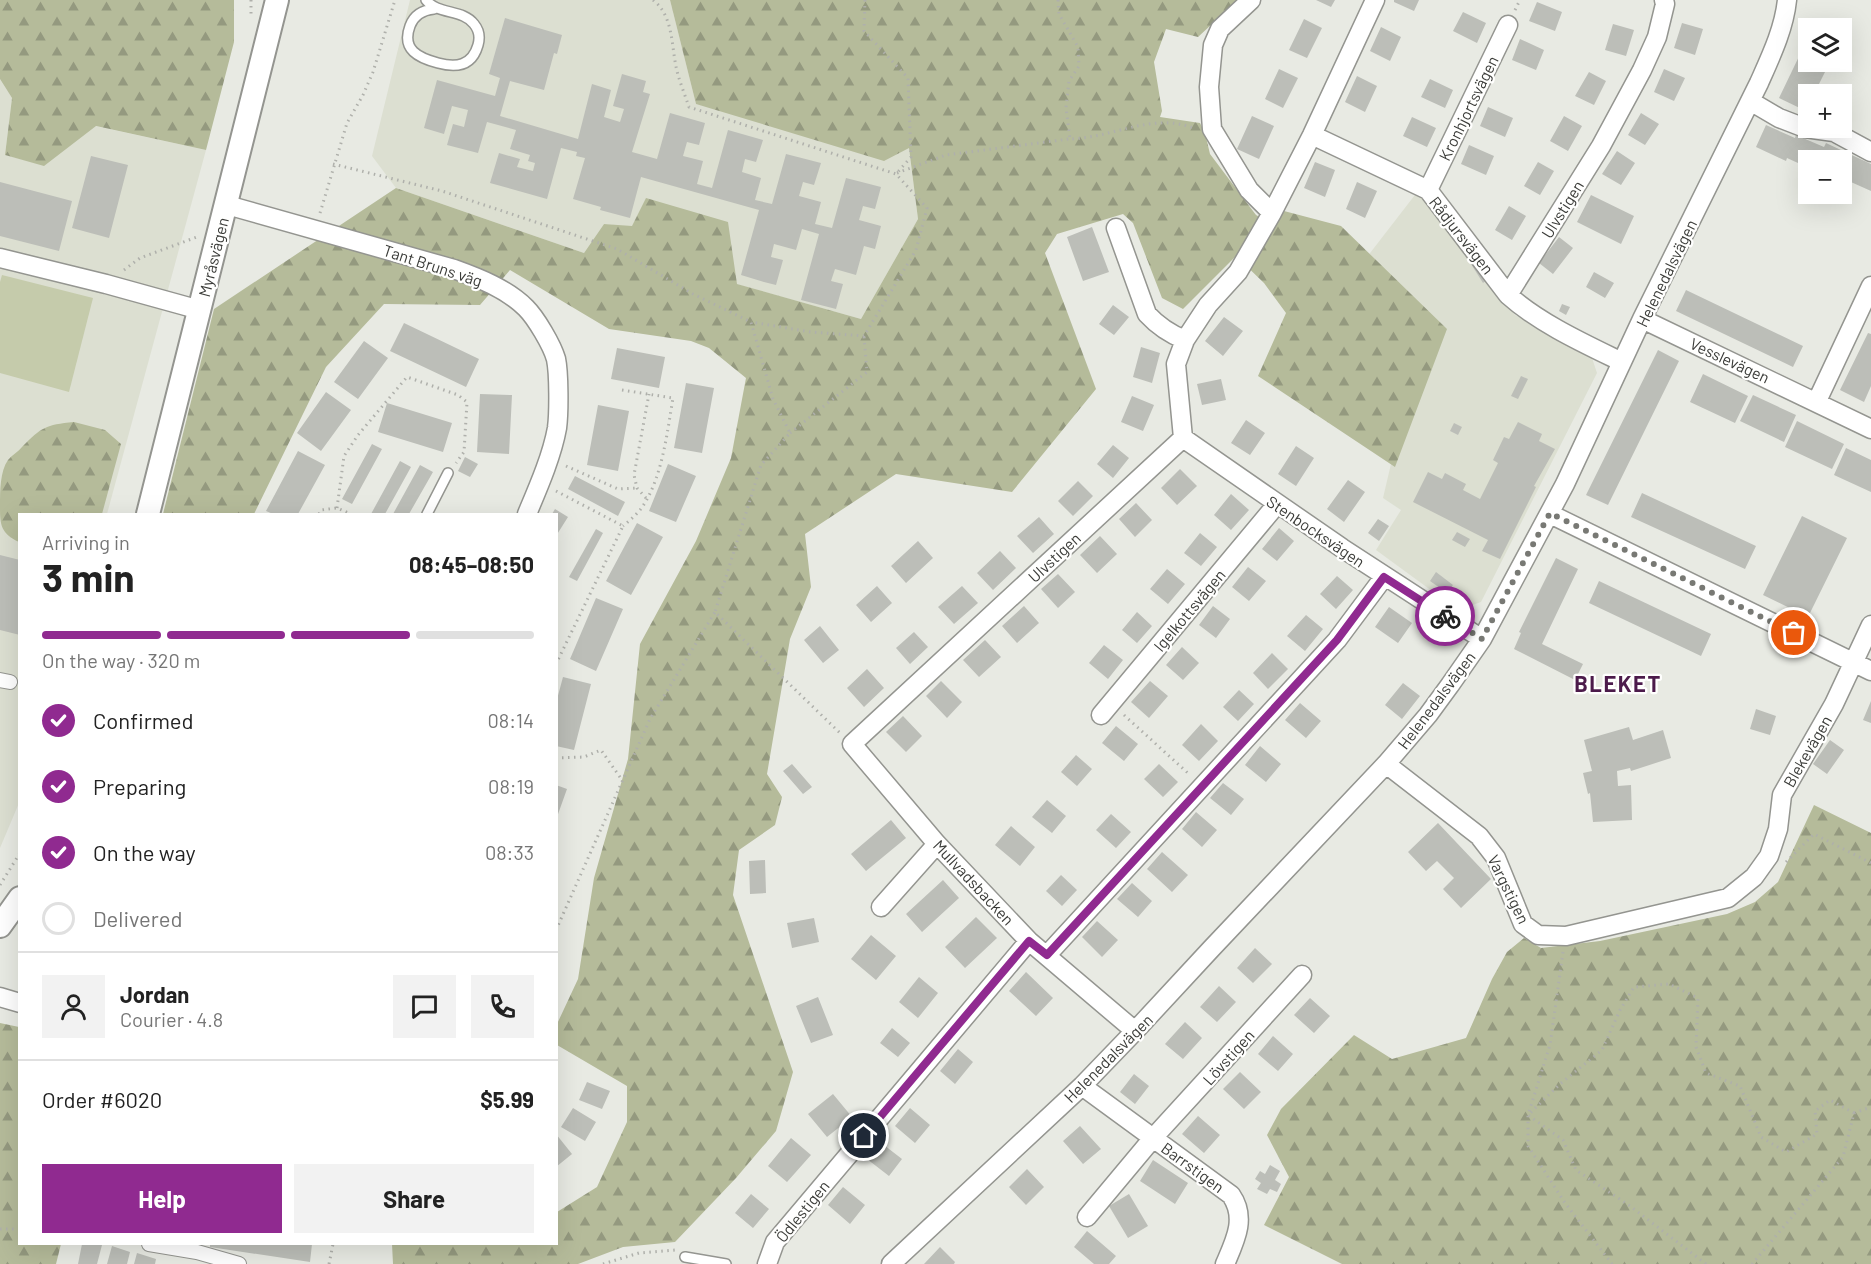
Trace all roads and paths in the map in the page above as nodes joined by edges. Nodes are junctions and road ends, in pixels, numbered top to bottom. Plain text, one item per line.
1 (277, 0) edge
2 (394, 0) edge
3 (426, 0) edge
4 (653, 0) edge
5 (864, 0) edge
6 (1058, 0) edge
7 (1251, 0) edge
8 (1375, 0) edge
9 (1664, 0) edge
10 (1787, 0) edge
11 (435, 9) junction
12 (1508, 25) dead end
13 (1750, 101) junction
14 (1212, 129) junction
15 (1312, 135) junction
16 (1070, 138) junction
17 (1871, 152) edge
18 (333, 164) junction
19 (896, 174) junction
20 (1428, 190) junction
21 (227, 205) junction
22 (1272, 213) junction
23 (1116, 228) dead end
24 (315, 230) junction
25 (198, 236) dead end
26 (0, 258) edge
27 (106, 284) junction
28 (1871, 286) edge
29 (1508, 295) junction
30 (200, 310) junction
31 (1642, 319) junction
32 (751, 322) junction
33 (864, 336) junction
34 (1185, 340) junction
35 (1622, 362) junction
36 (622, 390) dead end
37 (649, 394) junction
38 (1817, 401) junction
39 (1871, 429) edge
40 (790, 433) junction
41 (1183, 438) junction
42 (548, 459) junction
43 (448, 473) joint
44 (540, 483) junction
45 (637, 488) junction
46 (646, 498) junction
47 (1277, 504) junction
48 (337, 508) junction
49 (148, 513) edge
50 (320, 513) edge
51 (349, 513) edge
52 (428, 513) edge
53 (527, 513) edge
54 (1550, 513) junction
55 (623, 526) junction
56 (1384, 577) junction
57 (715, 612) junction
58 (1871, 625) edge
59 (1482, 639) junction
60 (558, 660) edge
61 (1863, 667) edge
62 (1106, 709) joint
63 (852, 744) junction
64 (558, 758) edge
65 (1386, 764) junction
66 (623, 780) junction
67 (1202, 786) junction
68 (937, 844) junction
69 (18, 856) edge
70 (1871, 862) edge
71 (1783, 866) dead end
72 (0, 885) edge
73 (1728, 898) joint
74 (18, 901) edge
75 (881, 907) dead end
76 (0, 926) edge
77 (558, 926) edge
78 (1566, 936) junction
79 (1029, 941) junction
80 (1047, 955) junction
81 (1302, 975) dead end
82 (0, 997) edge
83 (18, 1002) edge
84 (1135, 1031) junction
85 (1082, 1086) junction
86 (1871, 1107) edge
87 (1854, 1113) junction
88 (1528, 1115) junction
89 (1153, 1138) junction
90 (1087, 1217) dead end
91 (0, 1229) edge
92 (18, 1229) edge
93 (155, 1245) edge
94 (333, 1245) edge
95 (685, 1257) joint
96 (239, 1264) edge
97 (329, 1264) edge
98 (603, 1264) edge
99 (726, 1264) edge
100 (767, 1264) edge
101 (891, 1264) edge
102 (1225, 1264) edge
103 (1612, 1264) edge
104 (1706, 1264) edge
105 (1752, 1264) edge

1 - 21 street, Myråsvägen
2 - 18 path
3 - 11 lane
4 - 19 path
5 - 19 path
6 - 16 path
7 - 14 street
8 - 15 street
9 - 29 street, Ulvstigen
10 - 13 street, Helenedalsvägen
11 - 11 lane
12 - 20 street, Kronhjortsvägen
13 - 17 street
13 - 31 street, Helenedalsvägen
14 - 16 path
14 - 22 street
15 - 20 street, Rådjursvägen
15 - 22 street
16 - 19 path
18 - 24 path
18 - 32 path
19 - 33 path
20 - 29 street, Rådjursvägen
21 - 24 street, Tant Bruns väg
21 - 30 street, Myråsvägen
22 - 34 street
23 - 34 street
24 - 42 street, Tant Bruns väg
25 - 27 path
26 - 27 street
27 - 30 street
28 - 38 street
29 - 35 street
30 - 49 street, Myråsvägen
31 - 35 street, Helenedalsvägen
31 - 38 street, Vesslevägen
32 - 33 path
32 - 40 path
33 - 40 path
34 - 41 street
35 - 54 street, Helenedalsvägen
36 - 37 path
37 - 45 path
37 - 46 path
38 - 39 street, Vesslevägen
40 - 57 path
41 - 47 street, Stenbocksvägen
41 - 63 street, Ulvstigen
42 - 44 street, Tant Bruns väg
42 - 45 path
43 - 48 path
43 - 52 lane
44 - 53 street, Tant Bruns väg
44 - 55 path
45 - 46 path
46 - 55 path
47 - 56 street, Stenbocksvägen
47 - 62 street, Igelkottsvägen
48 - 50 path
48 - 51 path
54 - 59 street, Helenedalsvägen
54 - 61 street
55 - 60 path
56 - 59 street, Stenbocksvägen
56 - 67 street
57 - 63 path
57 - 66 path
58 - 61 street
59 - 65 street, Helenedalsvägen
61 - 73 street, Blekevägen
62 - 67 path
63 - 68 street, Mullvadsbacken
64 - 66 path
65 - 78 street, Vargstigen
65 - 84 street, Helenedalsvägen
66 - 77 path
67 - 80 street
68 - 75 street
68 - 79 street, Mullvadsbacken
69 - 72 path
70 - 71 path
73 - 78 street, Vargstigen
74 - 76 street
78 - 88 path
79 - 80 street, Mullvadsbacken
79 - 100 street, Ödlestigen
80 - 84 street, Mullvadsbacken
81 - 89 street, Lövstigen
82 - 83 street
84 - 85 street, Helenedalsvägen
85 - 89 street, Barrstigen
85 - 101 street, Helenedalsvägen
86 - 87 path
87 - 88 path
87 - 105 path
88 - 103 path
88 - 104 path
89 - 90 street, Barrstigen
89 - 102 street, Barrstigen
91 - 92 path
93 - 96 street
94 - 97 path
95 - 98 path
95 - 99 lane

